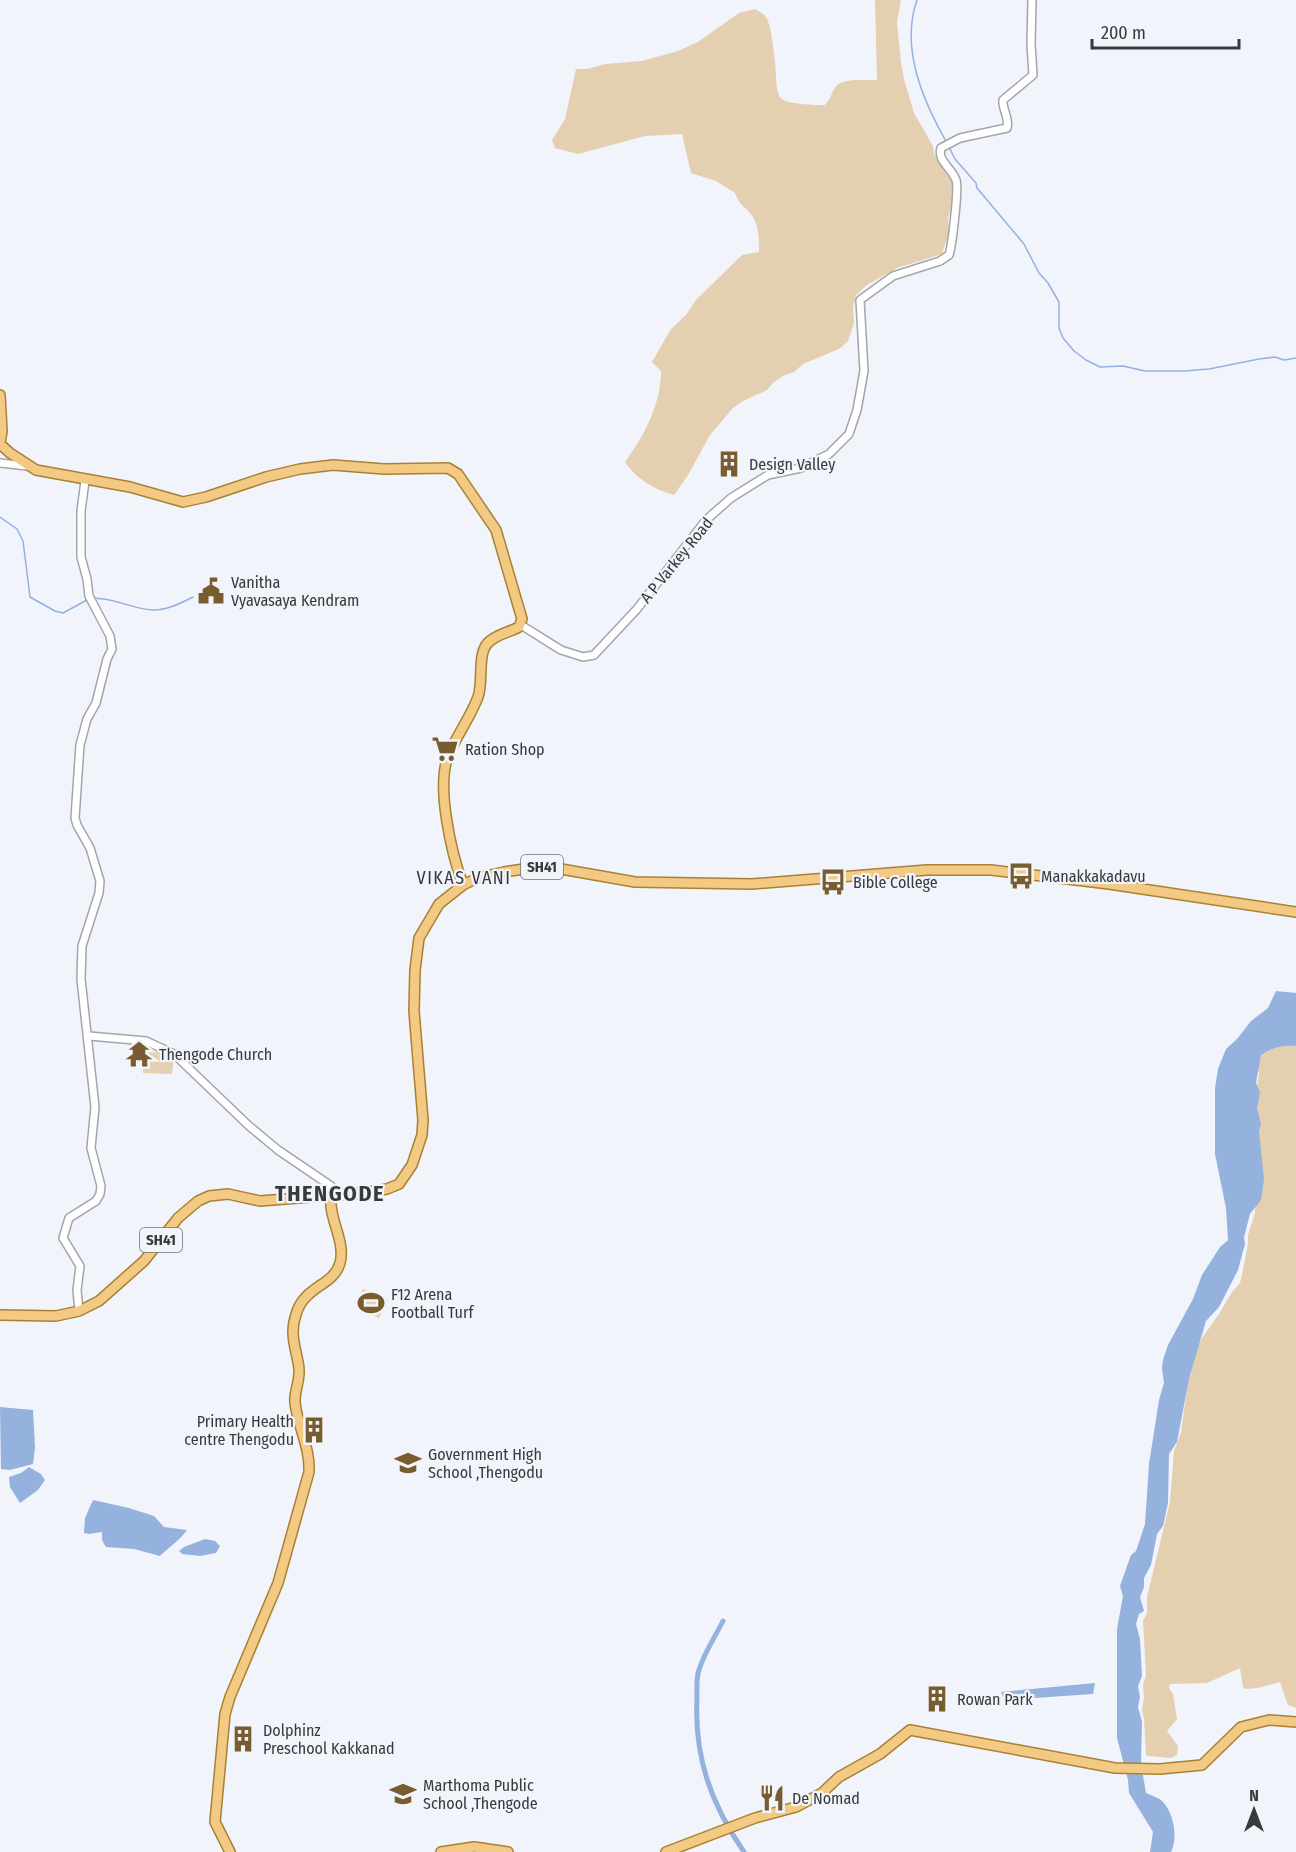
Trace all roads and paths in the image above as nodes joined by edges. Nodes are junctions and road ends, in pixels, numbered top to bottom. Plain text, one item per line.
1 (1032, 0) edge
2 (0, 394) edge
3 (0, 444) edge
4 (0, 463) edge
5 (28, 466) junction
6 (86, 481) junction
7 (521, 625) junction
8 (463, 885) junction
9 (1296, 912) edge
10 (89, 1036) junction
11 (334, 1195) junction
12 (80, 1311) junction
13 (0, 1315) edge
14 (1296, 1722) edge
15 (230, 1852) edge
16 (441, 1852) edge
17 (508, 1852) edge
18 (666, 1852) edge

1 - 7 street, A P Varkey Road
2 - 3 main road
3 - 5 main road
4 - 5 street
5 - 6 main road
6 - 7 main road
6 - 10 street
7 - 8 main road
8 - 9 main road, SH41
8 - 11 main road, SH41
10 - 11 street
10 - 12 street
11 - 12 main road, SH41
11 - 15 main road
12 - 13 main road, SH41
14 - 18 main road
16 - 17 main road

